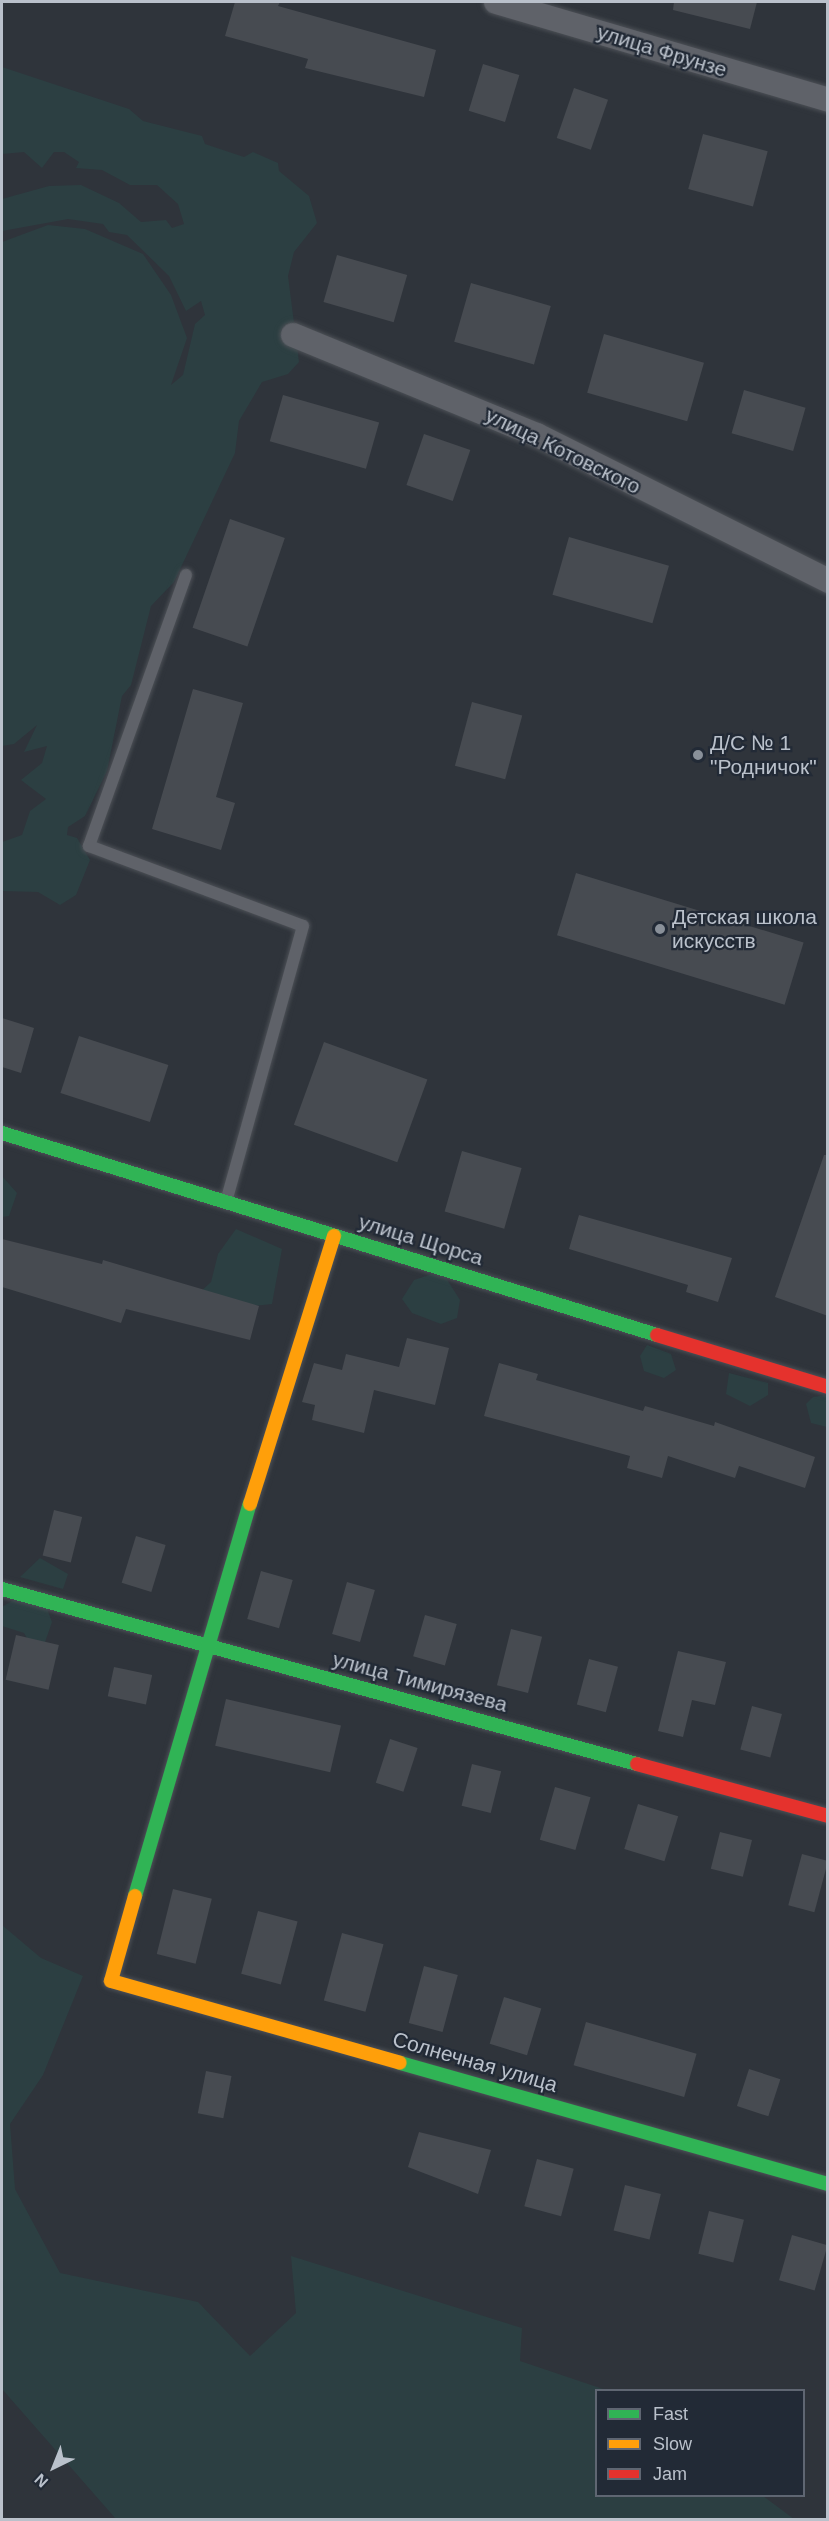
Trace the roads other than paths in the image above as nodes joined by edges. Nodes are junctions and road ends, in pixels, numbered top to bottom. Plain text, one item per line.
1 (496, 2) edge
2 (828, 100) edge
3 (293, 335) dead end
4 (186, 575) dead end
5 (828, 581) edge
6 (2, 1133) edge
7 (225, 1202) junction
8 (334, 1236) junction
9 (828, 1388) edge
10 (2, 1589) edge
11 (206, 1645) junction
12 (828, 1816) edge
13 (828, 2184) edge

1 - 2 street, улица Фрунзе
3 - 5 street, улица Котовского
4 - 7 lane
6 - 7 street, улица Щорса
7 - 8 street, улица Щорса
8 - 9 street, улица Щорса
8 - 11 street
10 - 11 street, улица Тимирязева
11 - 12 street, улица Тимирязева
11 - 13 street, Солнечная улица

